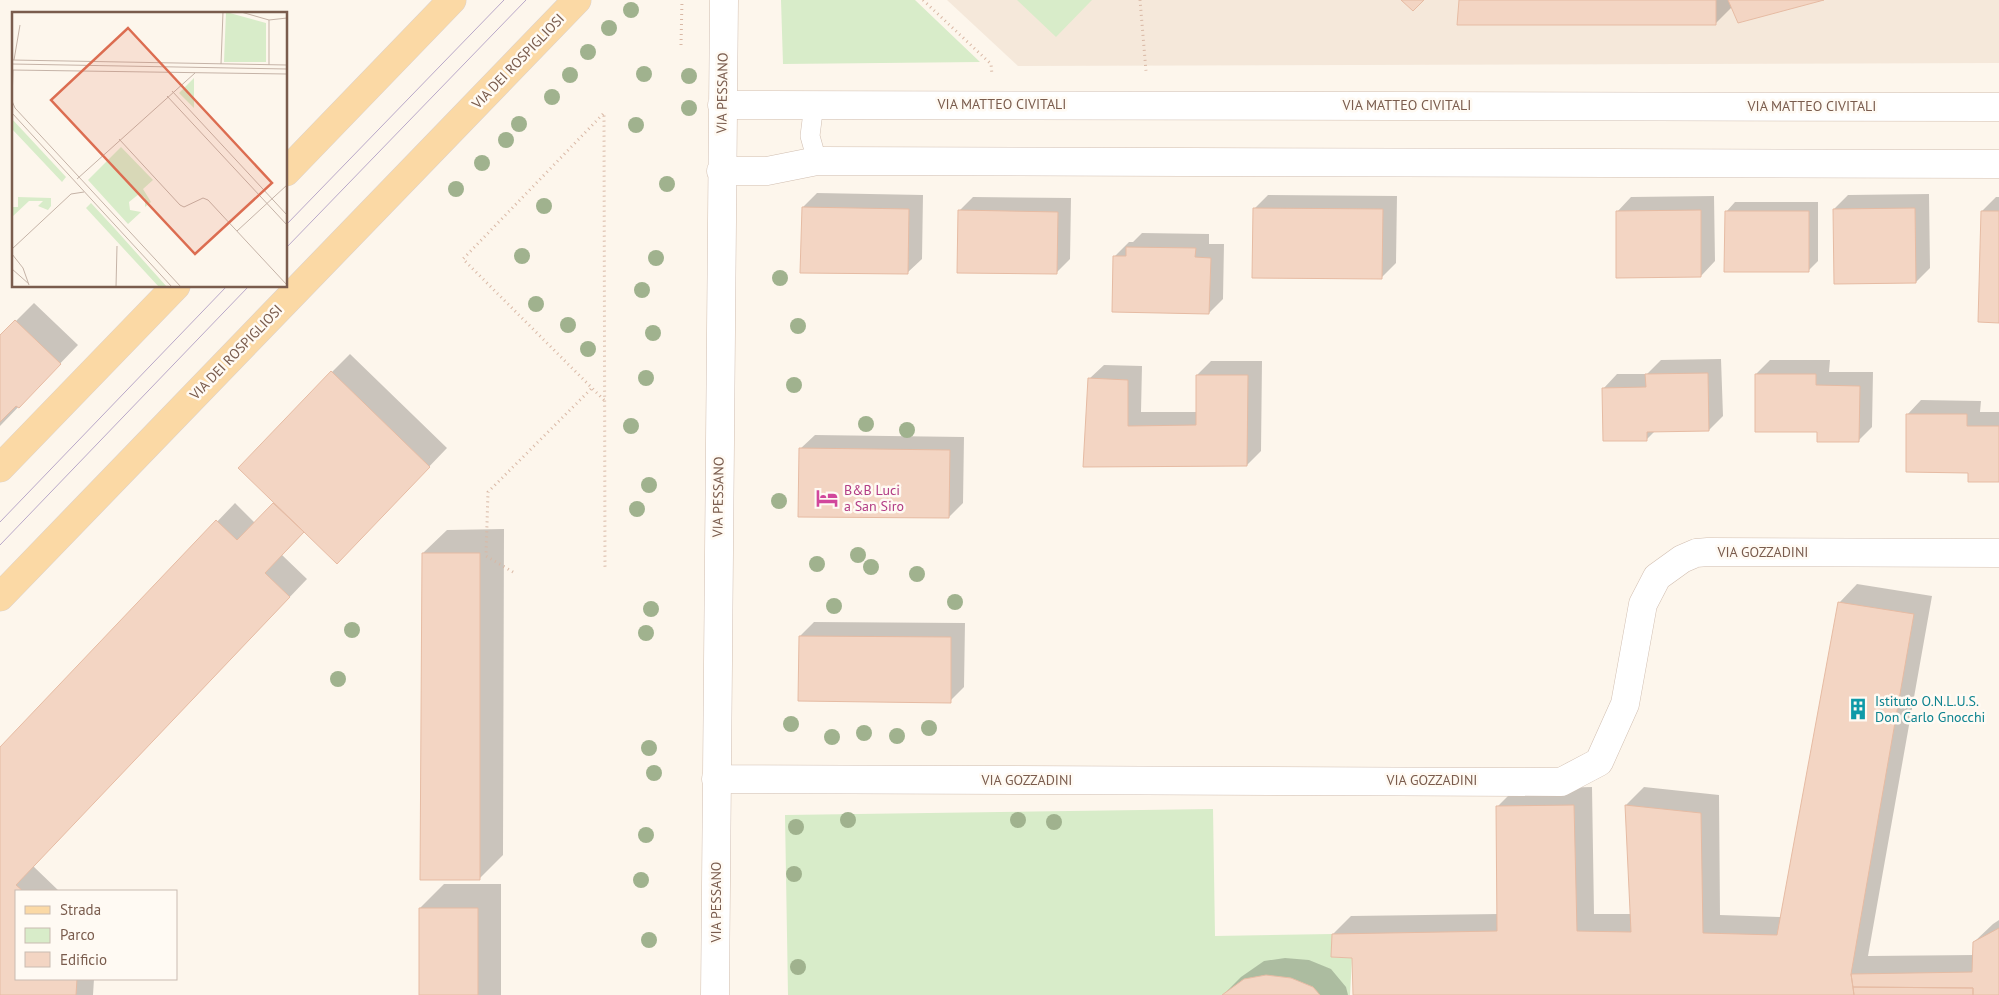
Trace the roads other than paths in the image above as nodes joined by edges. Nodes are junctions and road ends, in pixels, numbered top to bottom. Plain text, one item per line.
1 (452, 0) edge
2 (576, 0) edge
3 (724, 0) edge
4 (814, 104) junction
5 (722, 105) junction
6 (1999, 107) edge
7 (817, 161) junction
8 (1999, 164) edge
9 (288, 170) edge
10 (721, 172) junction
11 (174, 288) edge
12 (0, 468) edge
13 (1999, 553) edge
14 (0, 597) edge
15 (716, 780) junction
16 (715, 995) edge

1 - 9 main road
2 - 14 main road, VIA DEI ROSPIGLIOSI
3 - 5 street, VIA PESSANO
4 - 5 street, VIA MATTEO CIVITALI
4 - 6 street, VIA MATTEO CIVITALI
4 - 7 lane
5 - 10 street, VIA PESSANO
7 - 8 street
7 - 10 street
10 - 15 street, VIA PESSANO
11 - 12 main road
13 - 15 street, VIA GOZZADINI
15 - 16 street, VIA PESSANO

